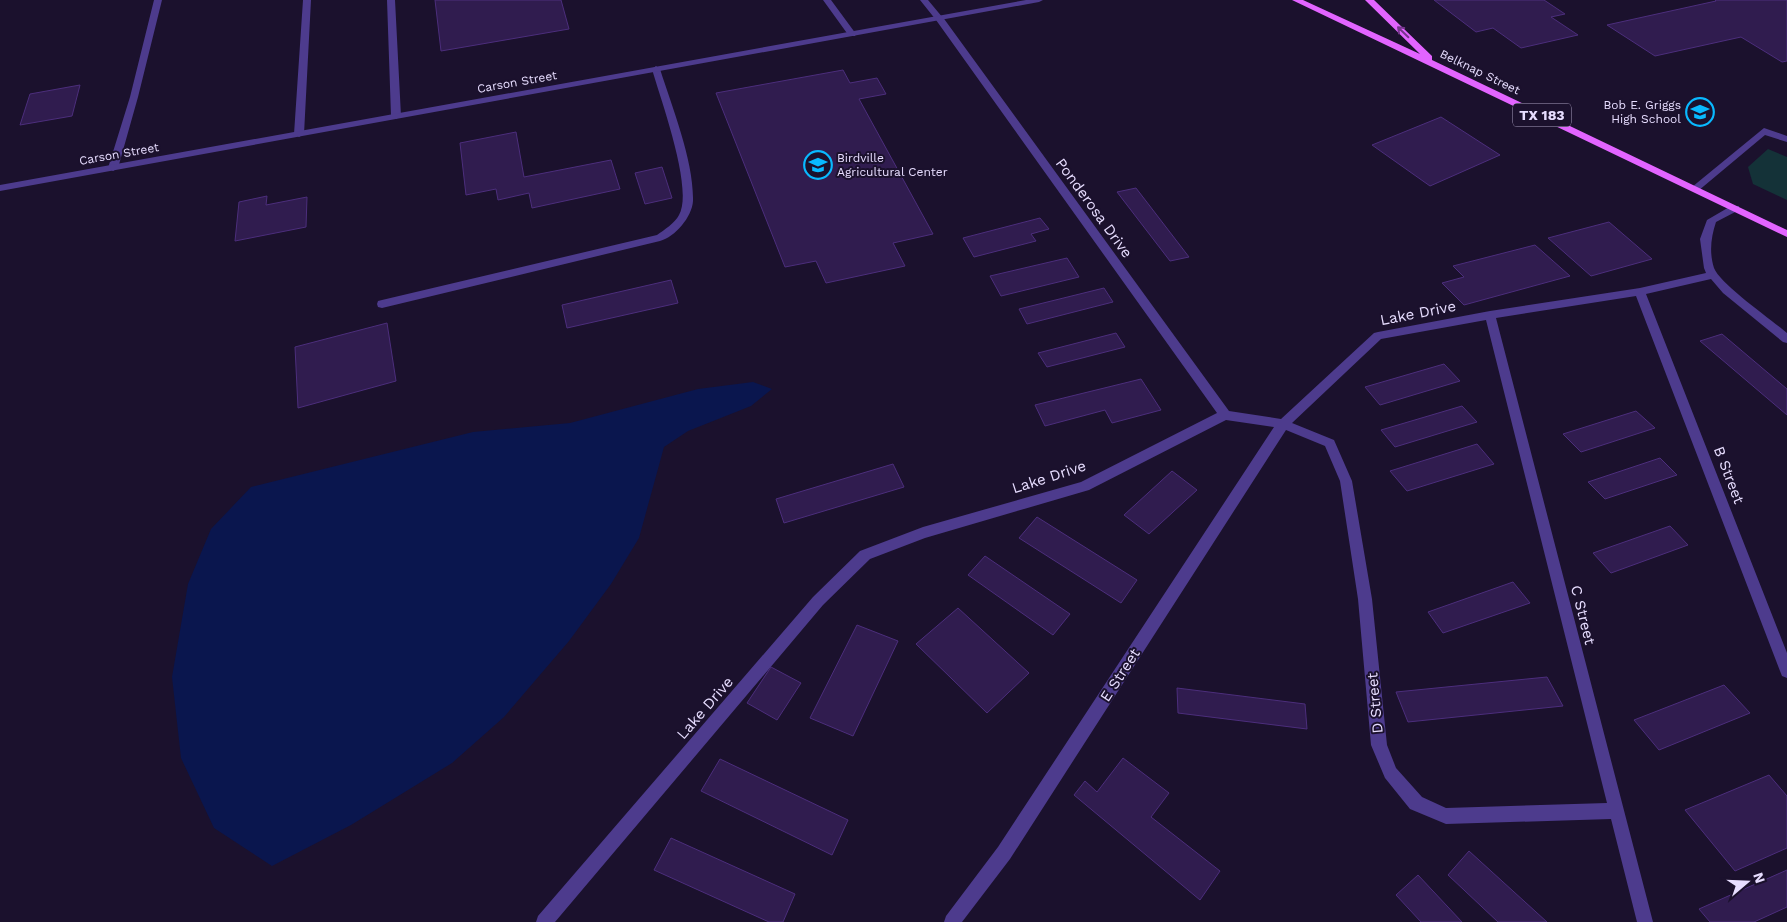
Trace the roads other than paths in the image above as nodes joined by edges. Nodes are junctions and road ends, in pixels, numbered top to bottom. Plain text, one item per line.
1 (158, 0) edge
2 (307, 0) edge
3 (392, 0) edge
4 (827, 0) edge
5 (924, 0) edge
6 (1039, 0) edge
7 (1296, 0) edge
8 (1369, 0) edge
9 (939, 18) junction
10 (852, 34) junction
11 (1437, 65) junction
12 (656, 70) junction
13 (396, 116) junction
14 (299, 134) junction
15 (1787, 139) edge
16 (113, 168) junction
17 (0, 188) edge
18 (1695, 189) junction
19 (1735, 208) junction
20 (1787, 234) edge
21 (1713, 275) junction
22 (1640, 292) junction
23 (382, 304) dead end
24 (1490, 316) junction
25 (1787, 339) edge
26 (1225, 415) junction
27 (1283, 424) junction
28 (1787, 671) edge
29 (1617, 811) junction
30 (544, 922) edge
31 (952, 922) edge
32 (1645, 922) edge

1 - 16 street
2 - 14 street
3 - 13 street
4 - 10 street
5 - 9 street, Ponderosa Drive
6 - 9 street, Carson Street
7 - 11 main road, Belknap Street / TX 183
11 -> 8 main road
9 - 10 street, Carson Street
9 - 26 street, Ponderosa Drive
10 - 12 street, Carson Street
11 - 18 main road, Belknap Street / TX 183
12 - 13 street, Carson Street
12 - 23 street
13 - 14 street, Carson Street
14 - 16 street, Carson Street
15 - 18 street
16 - 17 street, Carson Street
18 - 19 main road, Belknap Street / TX 183
19 - 20 main road, Belknap Street / TX 183
19 - 21 street
21 - 22 street, Lake Drive
21 - 25 street
22 - 24 street, Lake Drive
22 - 28 street, B Street
24 - 27 street, Lake Drive
24 - 29 street, C Street
26 - 27 street
26 - 30 street, Lake Drive
27 - 29 street, D Street
27 - 31 street, E Street
29 - 32 street, C Street

